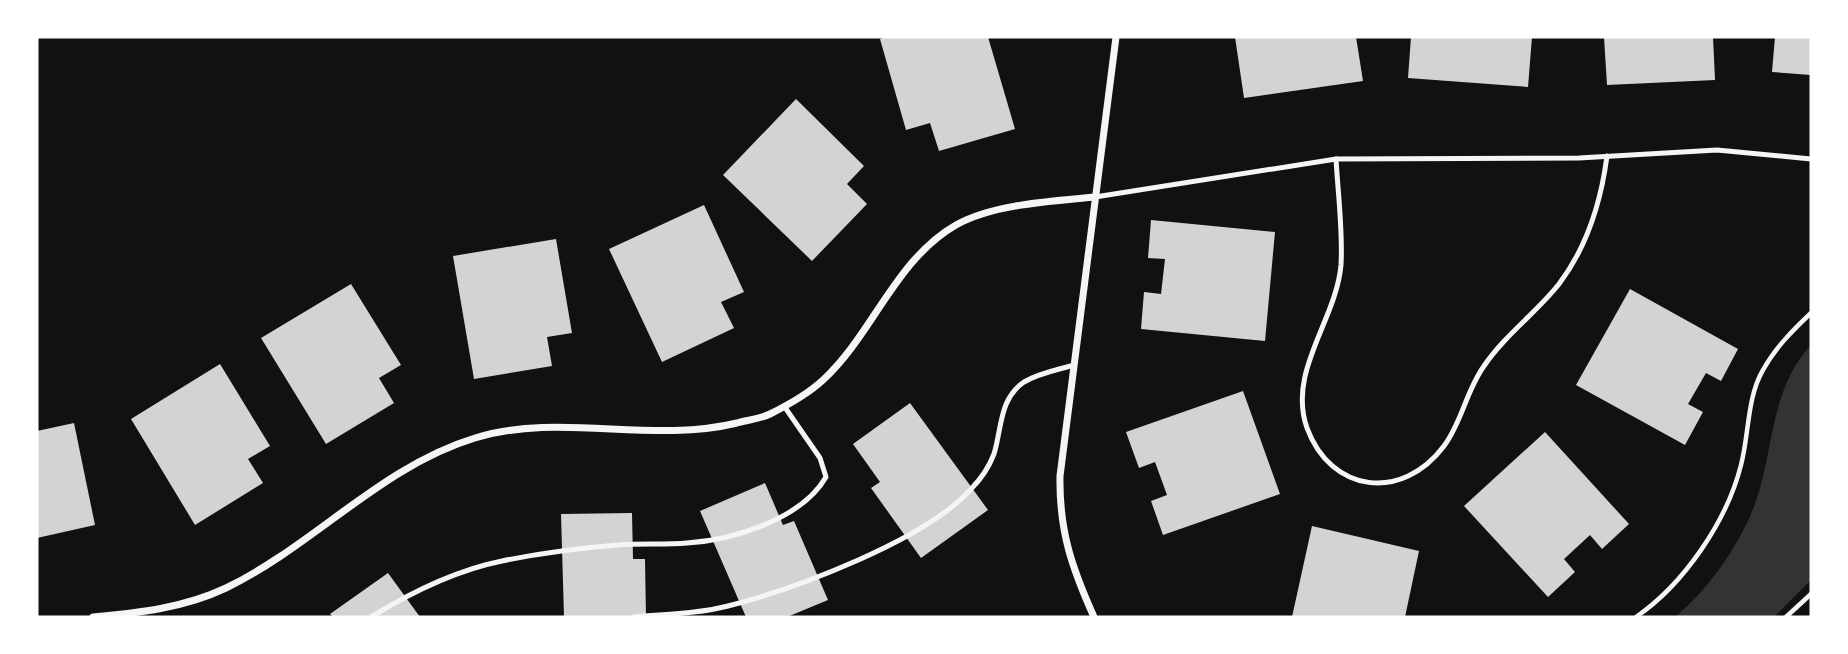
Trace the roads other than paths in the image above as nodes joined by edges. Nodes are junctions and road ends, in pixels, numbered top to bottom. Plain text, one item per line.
1 (1116, 37) edge
2 (1607, 156) junction
3 (1336, 159) junction
4 (1811, 159) edge
5 (1096, 197) junction
6 (1074, 365) junction
7 (784, 406) junction
8 (93, 617) edge
9 (371, 617) edge
10 (633, 617) edge
11 (1094, 617) edge

1 - 5 street
2 - 3 lane
2 - 3 lane
2 - 4 lane
3 - 5 lane
5 - 6 street
5 - 7 street
6 - 10 lane
6 - 11 street
7 - 8 street
7 - 9 lane

